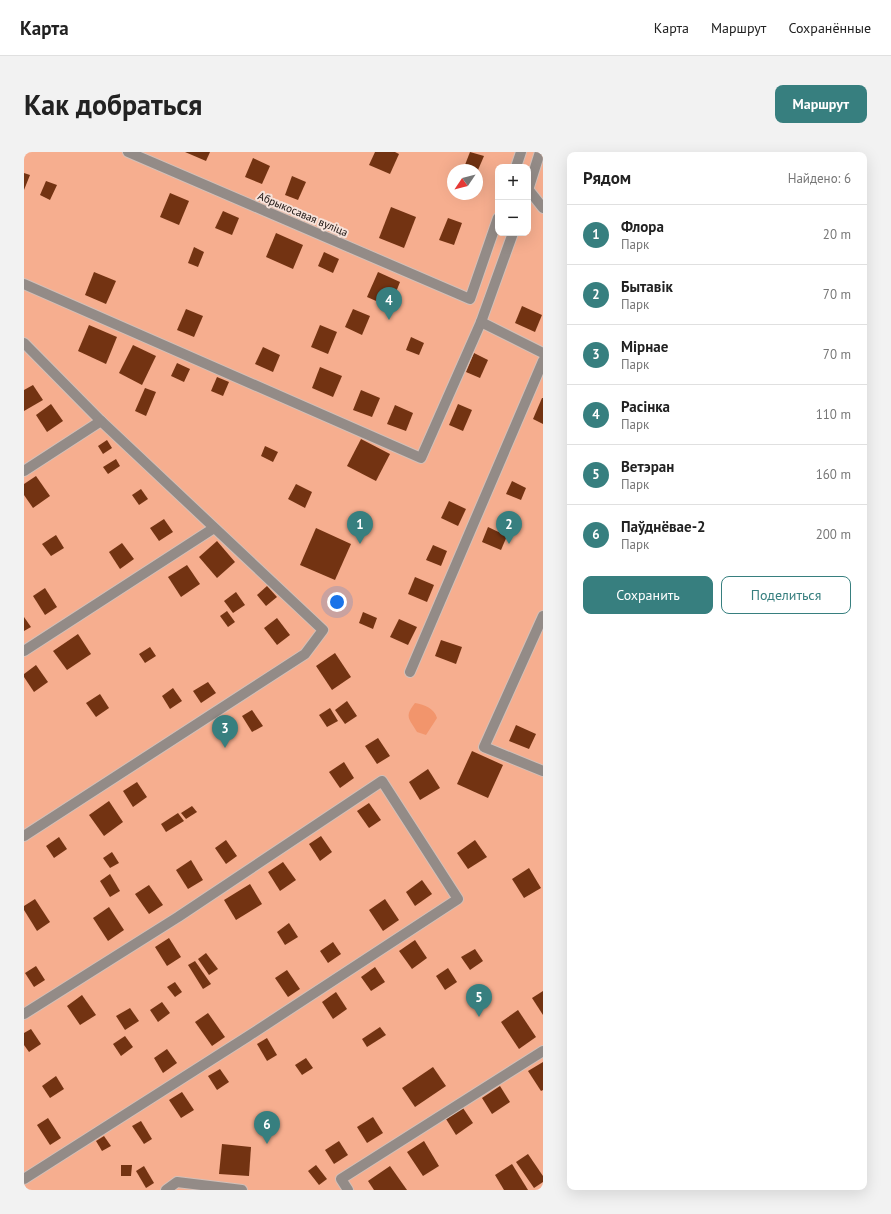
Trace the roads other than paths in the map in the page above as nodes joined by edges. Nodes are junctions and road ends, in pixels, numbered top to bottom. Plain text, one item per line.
1 (128, 152) edge
2 (520, 152) edge
3 (540, 152) edge
4 (517, 164) edge
5 (531, 180) edge
6 (531, 193) edge
7 (543, 208) edge
8 (495, 227) edge
9 (512, 236) edge
10 (24, 284) edge
11 (481, 322) junction
12 (24, 343) edge
13 (543, 352) edge
14 (543, 361) edge
15 (101, 421) junction
16 (24, 470) edge
17 (214, 528) junction
18 (543, 616) edge
19 (24, 650) edge
20 (410, 672) dead end
21 (543, 772) edge
22 (24, 836) edge
23 (24, 1014) edge
24 (543, 1051) edge
25 (24, 1179) edge
26 (217, 1188) edge
27 (166, 1190) edge
28 (242, 1190) edge
29 (348, 1190) edge

1 - 8 lane, Абрыкосавая вуліца
2 - 4 lane
3 - 5 lane
6 - 7 lane
9 - 11 lane
10 - 11 lane
11 - 13 lane
12 - 15 lane
14 - 20 lane
15 - 16 lane
15 - 17 lane
17 - 19 lane
17 - 22 lane
18 - 21 lane
23 - 25 lane
24 - 29 lane
26 - 27 lane
26 - 28 lane

